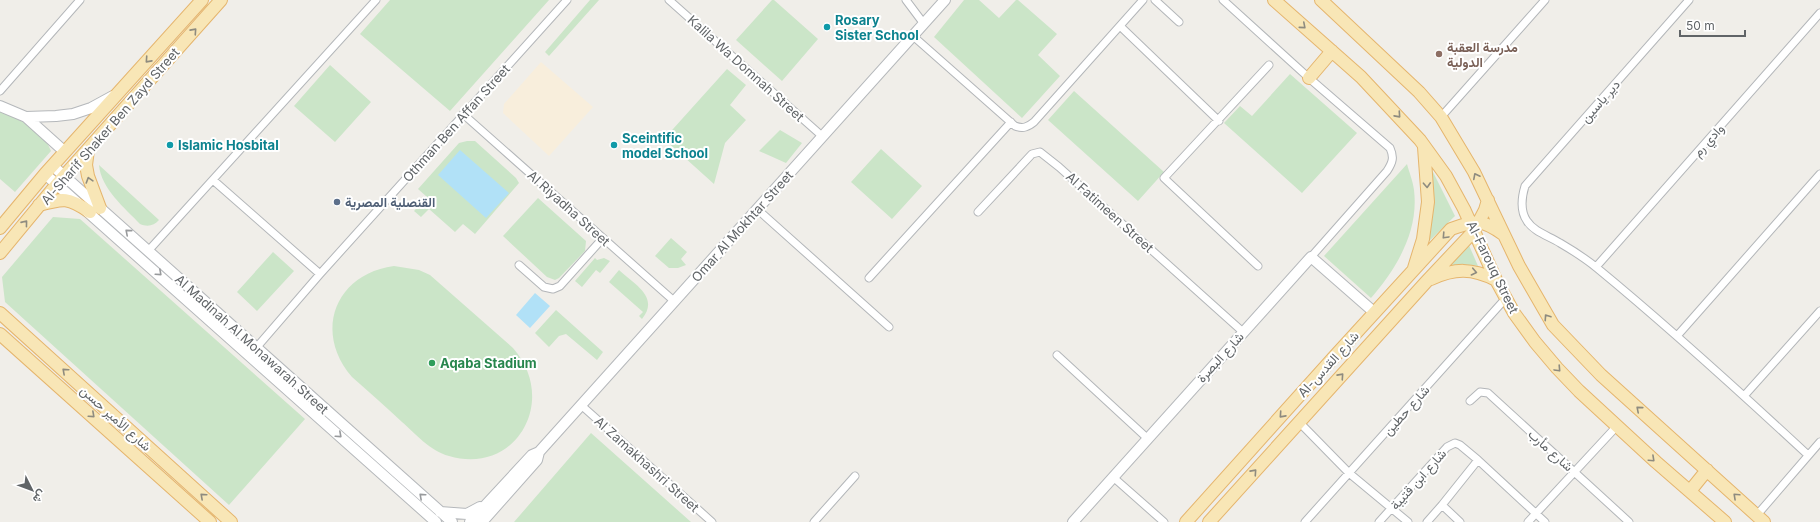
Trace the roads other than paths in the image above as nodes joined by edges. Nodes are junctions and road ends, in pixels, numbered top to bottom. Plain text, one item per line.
1 (80, 0) edge
2 (202, 0) edge
3 (221, 0) edge
4 (376, 0) edge
5 (567, 0) edge
6 (669, 0) edge
7 (906, 0) edge
8 (945, 0) edge
9 (1143, 0) edge
10 (1155, 0) edge
11 (1224, 0) edge
12 (1274, 0) edge
13 (1321, 0) edge
14 (1545, 0) edge
15 (1689, 0) edge
16 (1820, 13) edge
17 (1179, 22) dead end
18 (924, 24) junction
19 (1120, 26) junction
20 (913, 36) junction
21 (1332, 51) junction
22 (1269, 65) dead end
23 (1309, 78) junction
24 (0, 91) edge
25 (118, 93) junction
26 (0, 106) edge
27 (463, 114) junction
28 (26, 117) junction
29 (1441, 117) junction
30 (1219, 121) junction
31 (1010, 122) junction
32 (822, 136) junction
33 (1424, 147) junction
34 (88, 150) junction
35 (65, 152) junction
36 (49, 170) junction
37 (1820, 174) edge
38 (61, 180) junction
39 (213, 180) junction
40 (1488, 200) junction
41 (39, 205) junction
42 (757, 209) junction
43 (95, 210) junction
44 (978, 212) dead end
45 (1475, 225) junction
46 (0, 228) edge
47 (1504, 235) junction
48 (603, 238) junction
49 (149, 250) junction
50 (0, 253) edge
51 (1311, 257) junction
52 (519, 264) dead end
53 (1258, 266) dead end
54 (1596, 267) junction
55 (1412, 272) junction
56 (320, 274) junction
57 (869, 278) dead end
58 (1496, 280) junction
59 (1426, 282) junction
60 (1506, 298) junction
61 (674, 301) junction
62 (1820, 311) edge
63 (0, 313) edge
64 (1375, 313) junction
65 (889, 327) dead end
66 (1243, 332) junction
67 (0, 334) edge
68 (1677, 336) junction
69 (253, 351) junction
70 (1057, 355) dead end
71 (1744, 396) junction
72 (1470, 401) dead end
73 (581, 405) junction
74 (1299, 422) junction
75 (1617, 426) junction
76 (1147, 438) junction
77 (1820, 442) edge
78 (1808, 455) junction
79 (1478, 460) junction
80 (1707, 470) junction
81 (1574, 471) junction
82 (1349, 472) junction
83 (855, 476) dead end
84 (1113, 477) junction
85 (1225, 479) junction
86 (185, 480) junction
87 (175, 490) junction
88 (1690, 491) junction
89 (1236, 493) junction
90 (1209, 497) junction
91 (491, 505) junction
92 (1442, 506) junction
93 (1392, 508) junction
94 (1221, 509) junction
95 (440, 512) junction
96 (1536, 514) junction
97 (1761, 519) edge
98 (210, 522) edge
99 (231, 522) edge
100 (436, 522) edge
101 (452, 522) edge
102 (470, 522) edge
103 (482, 522) edge
104 (491, 522) edge
105 (712, 522) edge
106 (814, 522) edge
107 (1074, 522) edge
108 (1164, 522) edge
109 (1186, 522) edge
110 (1209, 522) edge
111 (1305, 522) edge
112 (1379, 522) edge
113 (1408, 522) edge
114 (1427, 522) edge
115 (1460, 522) edge
116 (1528, 522) edge
117 (1545, 522) edge
118 (1629, 522) edge
119 (1725, 522) edge

1 - 24 street
2 -> 25 main road, Al-Sharif Shaker Ben Zayd Street
34 -> 3 main road, Al-Sharif Shaker Ben Zayd Street
4 - 39 street
5 - 27 street, Othman Ben Affan Street
6 - 32 street, Kalila Wa Domnah Street
7 - 18 street
8 - 18 main road, Omar Al Mokhtar Street
9 - 19 street
10 - 17 street
11 - 23 street
12 -> 21 main road, Al-Farouq Street
13 - 29 main road, Al-Farouq Street
14 - 29 street
15 - 54 street, دير ياسين
16 - 54 street, وادي رم
18 - 20 main road, Omar Al Mokhtar Street
19 - 30 street
19 - 31 street
20 - 31 street
20 - 32 main road, Omar Al Mokhtar Street
21 - 23 main road
21 -> 33 main road, Al-Farouq Street
22 - 30 street
23 - 51 street
25 - 28 main road
25 - 35 main road, Al-Sharif Shaker Ben Zayd Street
26 - 28 main road
27 - 48 street, Al Riyadha Street
27 - 56 street, Othman Ben Affan Street
28 - 35 main road
40 -> 29 main road, Al-Farouq Street
30 - 53 street
31 - 57 street
32 - 42 main road, Omar Al Mokhtar Street
33 - 45 main road, Al-Farouq Street
33 -> 55 main road
34 - 38 main road, Al-Sharif Shaker Ben Zayd Street
43 -> 34 main road
35 - 36 main road, Al-Sharif Shaker Ben Zayd Street
36 - 38 main road, Al Madinah Al Monawarah Street
36 - 46 main road, Al-Sharif Shaker Ben Zayd Street
37 - 68 street
38 - 41 main road, Al-Sharif Shaker Ben Zayd Street
38 - 43 main road, Al Madinah Al Monawarah Street
39 - 49 street
39 - 56 street
40 - 45 main road, Al-شارع القدس
40 - 47 main road, Al-Farouq Street
41 - 43 main road
50 -> 41 main road, Al-Sharif Shaker Ben Zayd Street
42 - 61 main road, Omar Al Mokhtar Street
42 - 65 street
49 -> 43 main road, Al Madinah Al Monawarah Street
43 -> 69 main road, Al Madinah Al Monawarah Street
44 - 66 street, Al Fatimeen Street
45 - 47 main road
45 -> 55 main road, Al-شارع القدس
45 - 58 main road, Al-Farouq Street
45 - 59 main road, Al-شارع القدس
80 -> 47 main road, Al-Farouq Street
48 - 52 street
48 - 61 street, Al Riyadha Street
49 - 69 main road, Al Madinah Al Monawarah Street
51 - 64 main road
51 - 66 main road, شارع البصرة
54 - 68 street
55 - 64 main road, Al-شارع القدس
56 - 69 street, Othman Ben Affan Street
59 -> 58 main road
58 - 60 main road, Al-Farouq Street
74 -> 59 main road, Al-شارع القدس
60 -> 75 main road, Al-Farouq Street
60 - 82 street, شارع حطين
61 - 73 main road, Omar Al Mokhtar Street
62 - 71 street
86 -> 63 main road, شارع الأمير حسن
64 -> 85 main road, Al-شارع القدس
66 - 76 main road, شارع البصرة
67 -> 87 main road, شارع الأمير حسن
68 - 71 street
95 -> 69 main road, Al Madinah Al Monawarah Street
69 -> 100 main road, Al Madinah Al Monawarah Street
70 - 76 street
71 - 78 street
72 - 81 street, شارع مأرب
73 - 91 main road, Omar Al Mokhtar Street
73 - 105 street, Al Zamakhashri Street
74 - 82 street
89 -> 74 main road, Al-شارع القدس
75 - 81 street
75 -> 88 main road, Al-Farouq Street
76 - 84 main road, شارع البصرة
77 - 78 street
78 - 97 street
79 - 92 street
79 - 93 street, شارع ابن قتيبة
79 - 96 street
80 - 88 main road
97 -> 80 main road, Al-Farouq Street
81 - 96 street
81 - 118 street, شارع مأرب
82 - 93 street
82 - 111 street, شارع حطين
83 - 106 street
84 - 107 main road, شارع البصرة
84 - 108 street
85 - 89 main road
85 - 90 main road, Al-شارع القدس
86 - 87 main road
99 -> 86 main road, شارع الأمير حسن
87 - 98 main road, شارع الأمير حسن
88 - 119 main road, Al-Farouq Street
89 - 94 main road, Al-شارع القدس
90 - 94 main road
90 - 109 main road, Al-شارع القدس
91 - 95 main road
91 - 102 main road
91 - 103 main road
91 - 104 main road
92 - 114 street
92 - 115 street
93 - 112 street, شارع ابن قتيبة
93 - 113 street
94 - 110 main road, Al-شارع القدس
95 - 101 main road, Al Madinah Al Monawarah Street
96 - 116 street
96 - 117 street

